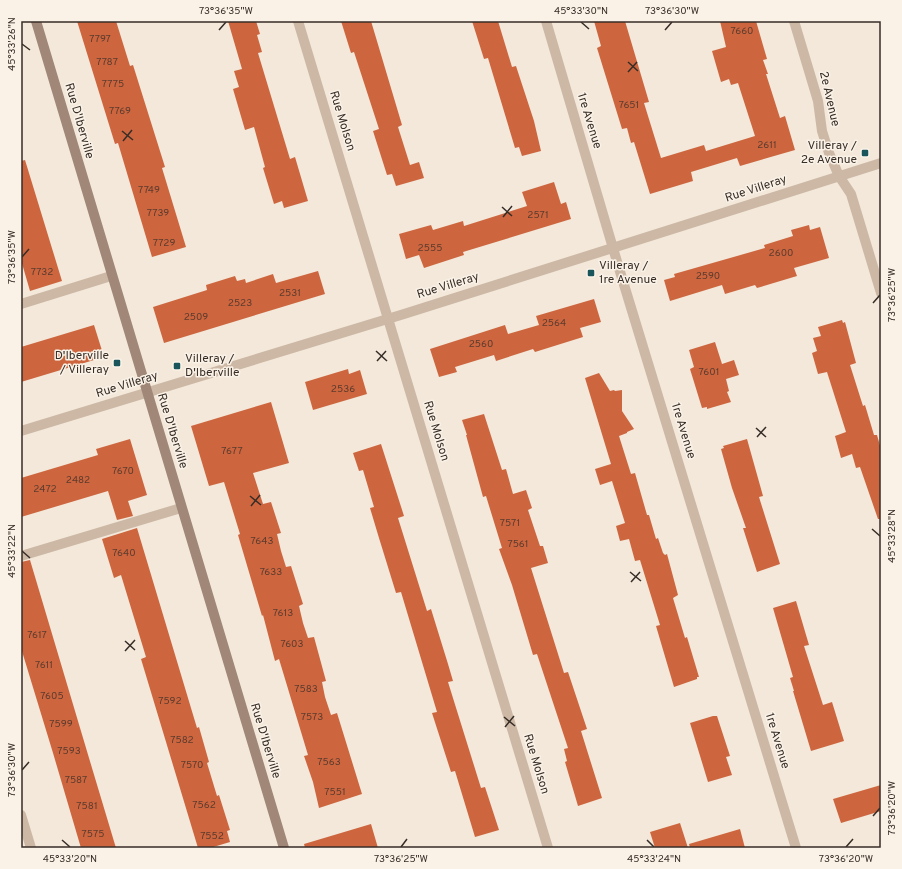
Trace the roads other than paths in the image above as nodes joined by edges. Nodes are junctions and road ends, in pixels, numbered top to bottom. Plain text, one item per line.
1 (36, 21) edge
2 (298, 21) edge
3 (546, 21) edge
4 (794, 21) edge
5 (881, 163) edge
6 (839, 176) junction
7 (614, 248) junction
8 (111, 276) junction
9 (881, 293) edge
10 (21, 304) edge
11 (388, 318) junction
12 (147, 392) junction
13 (21, 431) edge
14 (181, 508) junction
15 (21, 556) edge
16 (21, 815) edge
17 (31, 848) edge
18 (284, 848) edge
19 (548, 848) edge
20 (796, 848) edge

1 - 8 main road, Rue D'Iberville
2 - 11 street, Rue Molson
3 - 7 street, 1re Avenue
4 - 6 street, 2e Avenue
5 - 6 street, Rue Villeray
6 - 7 street, Rue Villeray
6 - 9 street, 2e Avenue
7 - 11 street, Rue Villeray
7 - 20 street, 1re Avenue
8 - 10 street
8 - 12 main road, Rue D'Iberville
11 - 12 street, Rue Villeray
11 - 19 street, Rue Molson
12 - 13 street, Rue Villeray
12 - 14 main road, Rue D'Iberville
14 - 15 street
14 - 18 main road, Rue D'Iberville
16 - 17 street

